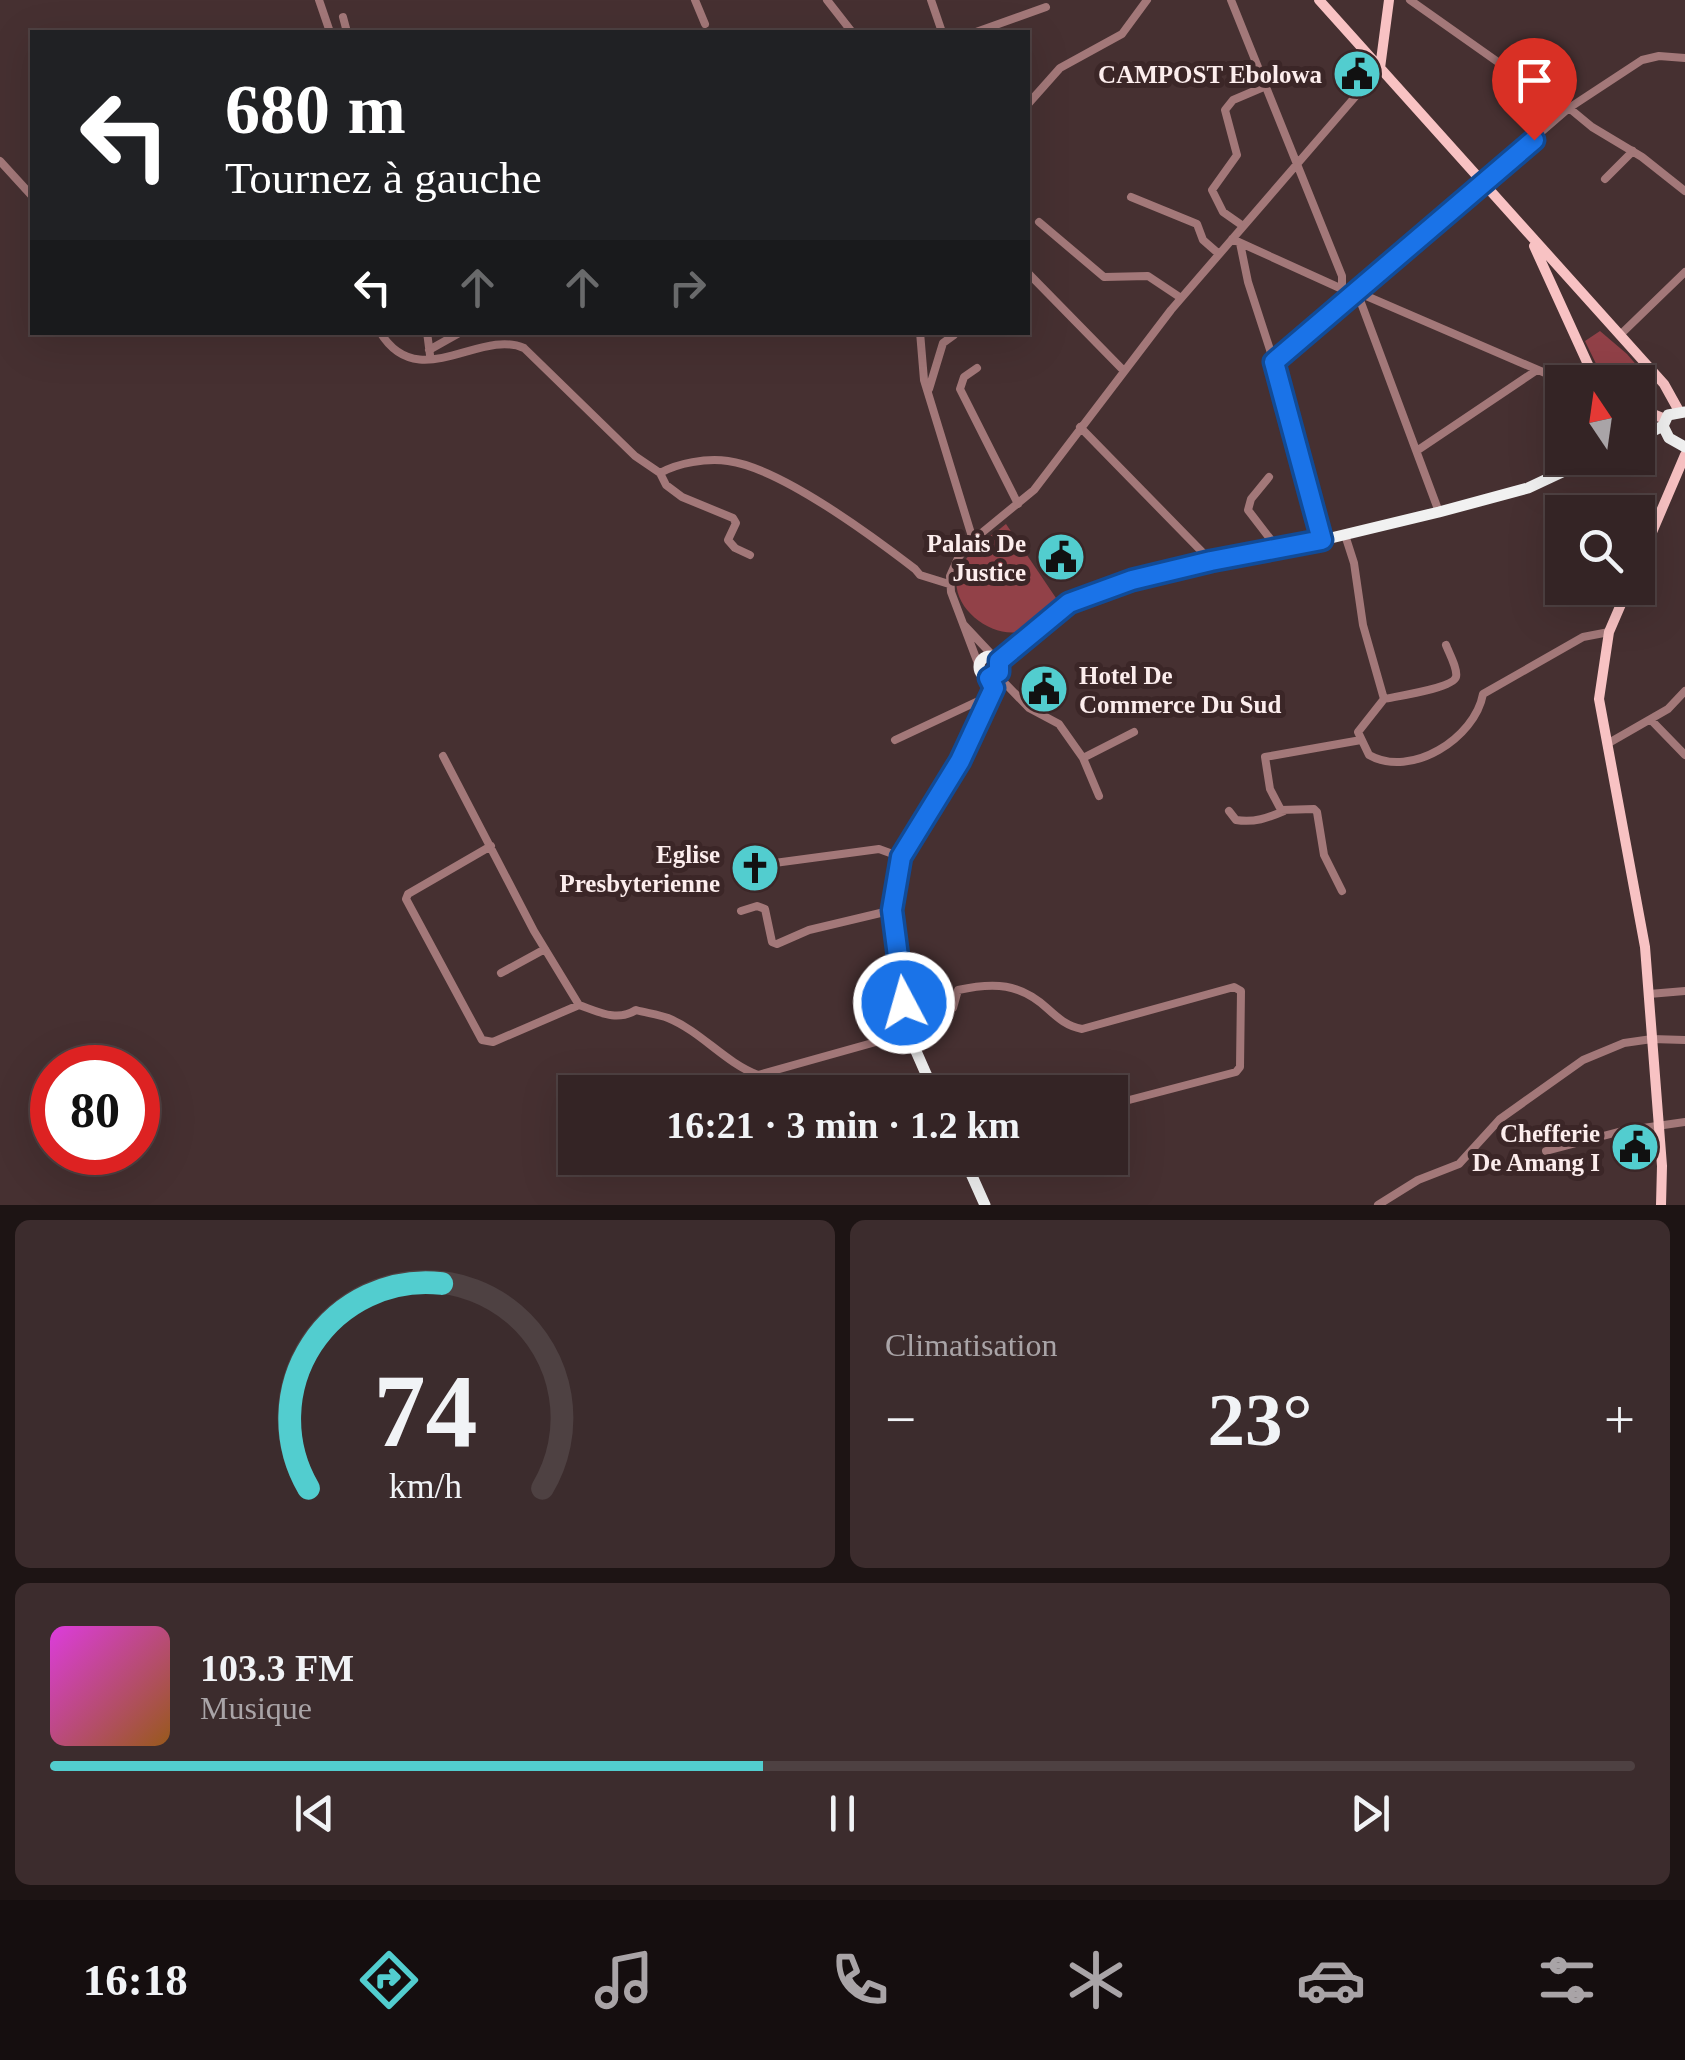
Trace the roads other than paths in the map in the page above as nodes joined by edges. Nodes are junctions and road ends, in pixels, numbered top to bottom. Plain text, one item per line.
1 (319, 0) edge
2 (694, 0) edge
3 (827, 0) edge
4 (930, 0) edge
5 (1147, 0) edge
6 (1231, 0) edge
7 (1319, 0) edge
8 (1389, 0) edge
9 (1410, 0) edge
10 (1046, 7) dead end
11 (343, 17) dead end
12 (704, 24) dead end
13 (329, 30) edge
14 (346, 30) edge
15 (850, 30) edge
16 (941, 30) edge
17 (982, 30) edge
18 (1685, 58) edge
19 (1380, 68) junction
20 (1266, 86) junction
21 (1030, 102) edge
22 (1569, 108) junction
23 (1633, 152) junction
24 (0, 161) edge
25 (1298, 164) junction
26 (1605, 179) dead end
27 (1482, 183) junction
28 (1685, 191) edge
29 (30, 194) edge
30 (1131, 197) dead end
31 (1039, 222) dead end
32 (1243, 226) junction
33 (1532, 240) junction
34 (1236, 241) junction
35 (1219, 254) junction
36 (1685, 272) edge
37 (1030, 275) edge
38 (1342, 289) junction
39 (1357, 292) junction
40 (1181, 298) junction
41 (382, 335) edge
42 (428, 335) edge
43 (457, 335) edge
44 (920, 335) edge
45 (954, 335) dead end
46 (1620, 335) junction
47 (430, 354) junction
48 (1274, 362) junction
49 (1588, 365) edge
50 (977, 368) dead end
51 (1536, 370) junction
52 (1124, 371) junction
53 (1545, 374) edge
54 (929, 398) junction
55 (1682, 411) edge
56 (1655, 418) edge
57 (1664, 423) junction
58 (1080, 427) junction
59 (1655, 428) edge
60 (1418, 450) junction
61 (1685, 451) edge
62 (660, 473) junction
63 (1553, 475) edge
64 (1269, 477) dead end
65 (1018, 504) junction
66 (1439, 512) junction
67 (1655, 523) edge
68 (1345, 535) junction
69 (974, 540) junction
70 (1322, 540) junction
71 (1278, 549) junction
72 (750, 555) dead end
73 (1211, 561) junction
74 (950, 584) junction
75 (1621, 605) edge
76 (964, 625) junction
77 (1610, 632) junction
78 (1446, 645) dead end
79 (997, 660) junction
80 (979, 666) junction
81 (993, 677) junction
82 (1685, 690) edge
83 (991, 694) junction
84 (1384, 698) junction
85 (1650, 720) junction
86 (1134, 732) dead end
87 (894, 740) dead end
88 (1361, 740) junction
89 (1606, 745) junction
90 (1685, 755) edge
91 (444, 756) dead end
92 (1084, 758) junction
93 (1099, 796) dead end
94 (1284, 810) junction
95 (1229, 811) dead end
96 (491, 846) junction
97 (901, 857) junction
98 (766, 864) dead end
99 (1342, 892) dead end
100 (892, 910) junction
101 (741, 911) dead end
102 (545, 949) junction
103 (501, 974) dead end
104 (1685, 992) edge
105 (1649, 994) junction
106 (579, 1005) junction
107 (907, 1027) junction
108 (1652, 1039) junction
109 (1685, 1040) edge
110 (756, 1075) edge
111 (761, 1075) edge
112 (927, 1075) edge
113 (1128, 1100) edge
114 (1685, 1122) edge
115 (1659, 1126) junction
116 (1546, 1151) dead end
117 (972, 1175) edge
118 (985, 1205) edge
119 (1378, 1205) edge
120 (1662, 1205) edge

1 - 13 street
2 - 12 street
3 - 15 street
4 - 16 street
5 - 21 street
6 - 20 street
7 - 19 main road
8 - 19 main road
9 - 22 street
10 - 17 street
11 - 14 street
18 - 22 street
19 - 25 street
19 - 27 main road
20 - 25 street
20 - 32 street
22 - 23 street
22 - 27 street
23 - 26 street
23 - 28 street
24 - 29 street
25 - 32 street
25 - 38 street
27 - 33 main road
27 - 39 street
30 - 35 street
31 - 40 street
32 - 34 street
33 - 46 main road
33 - 49 main road
34 - 35 street
34 - 38 street
34 - 48 street
35 - 40 street
36 - 46 street
37 - 52 street
38 - 39 street
39 - 48 street
39 - 51 street
39 - 60 street
40 - 52 street
41 - 47 street
42 - 47 street
43 - 47 street
44 - 54 street
45 - 54 street
46 - 55 main road
47 - 62 street
48 - 70 street
50 - 65 street
51 - 53 street
51 - 60 street
52 - 58 street
54 - 69 street
55 - 57 highway
56 - 57 main road
57 - 59 highway
57 - 61 highway
58 - 65 street
58 - 73 street
60 - 66 street
61 - 67 main road
62 - 72 street
62 - 74 street
63 - 66 highway
64 - 71 street
65 - 69 street
66 - 68 highway
68 - 70 highway
68 - 84 street
69 - 74 street
70 - 71 highway
71 - 73 highway
73 - 79 highway
74 - 76 street
75 - 77 main road
76 - 79 street
76 - 80 street
77 - 88 street
77 - 89 main road
78 - 84 street
79 - 80 highway
79 - 81 highway
80 - 81 highway
81 - 83 highway
81 - 92 street
82 - 85 street
83 - 87 street
83 - 97 highway
84 - 88 street
85 - 89 street
85 - 90 street
86 - 92 street
88 - 94 street
89 - 105 main road
91 - 96 street
92 - 93 street
94 - 95 street
94 - 99 street
96 - 102 street
96 - 106 street
97 - 98 street
97 - 100 highway
100 - 101 street
100 - 107 highway
102 - 103 street
102 - 106 street
104 - 105 street
105 - 108 main road
106 - 110 street
107 - 111 street
107 - 112 highway
107 - 113 street
108 - 109 street
108 - 115 main road
108 - 119 street
114 - 115 street
115 - 116 street
115 - 120 main road
117 - 118 highway

